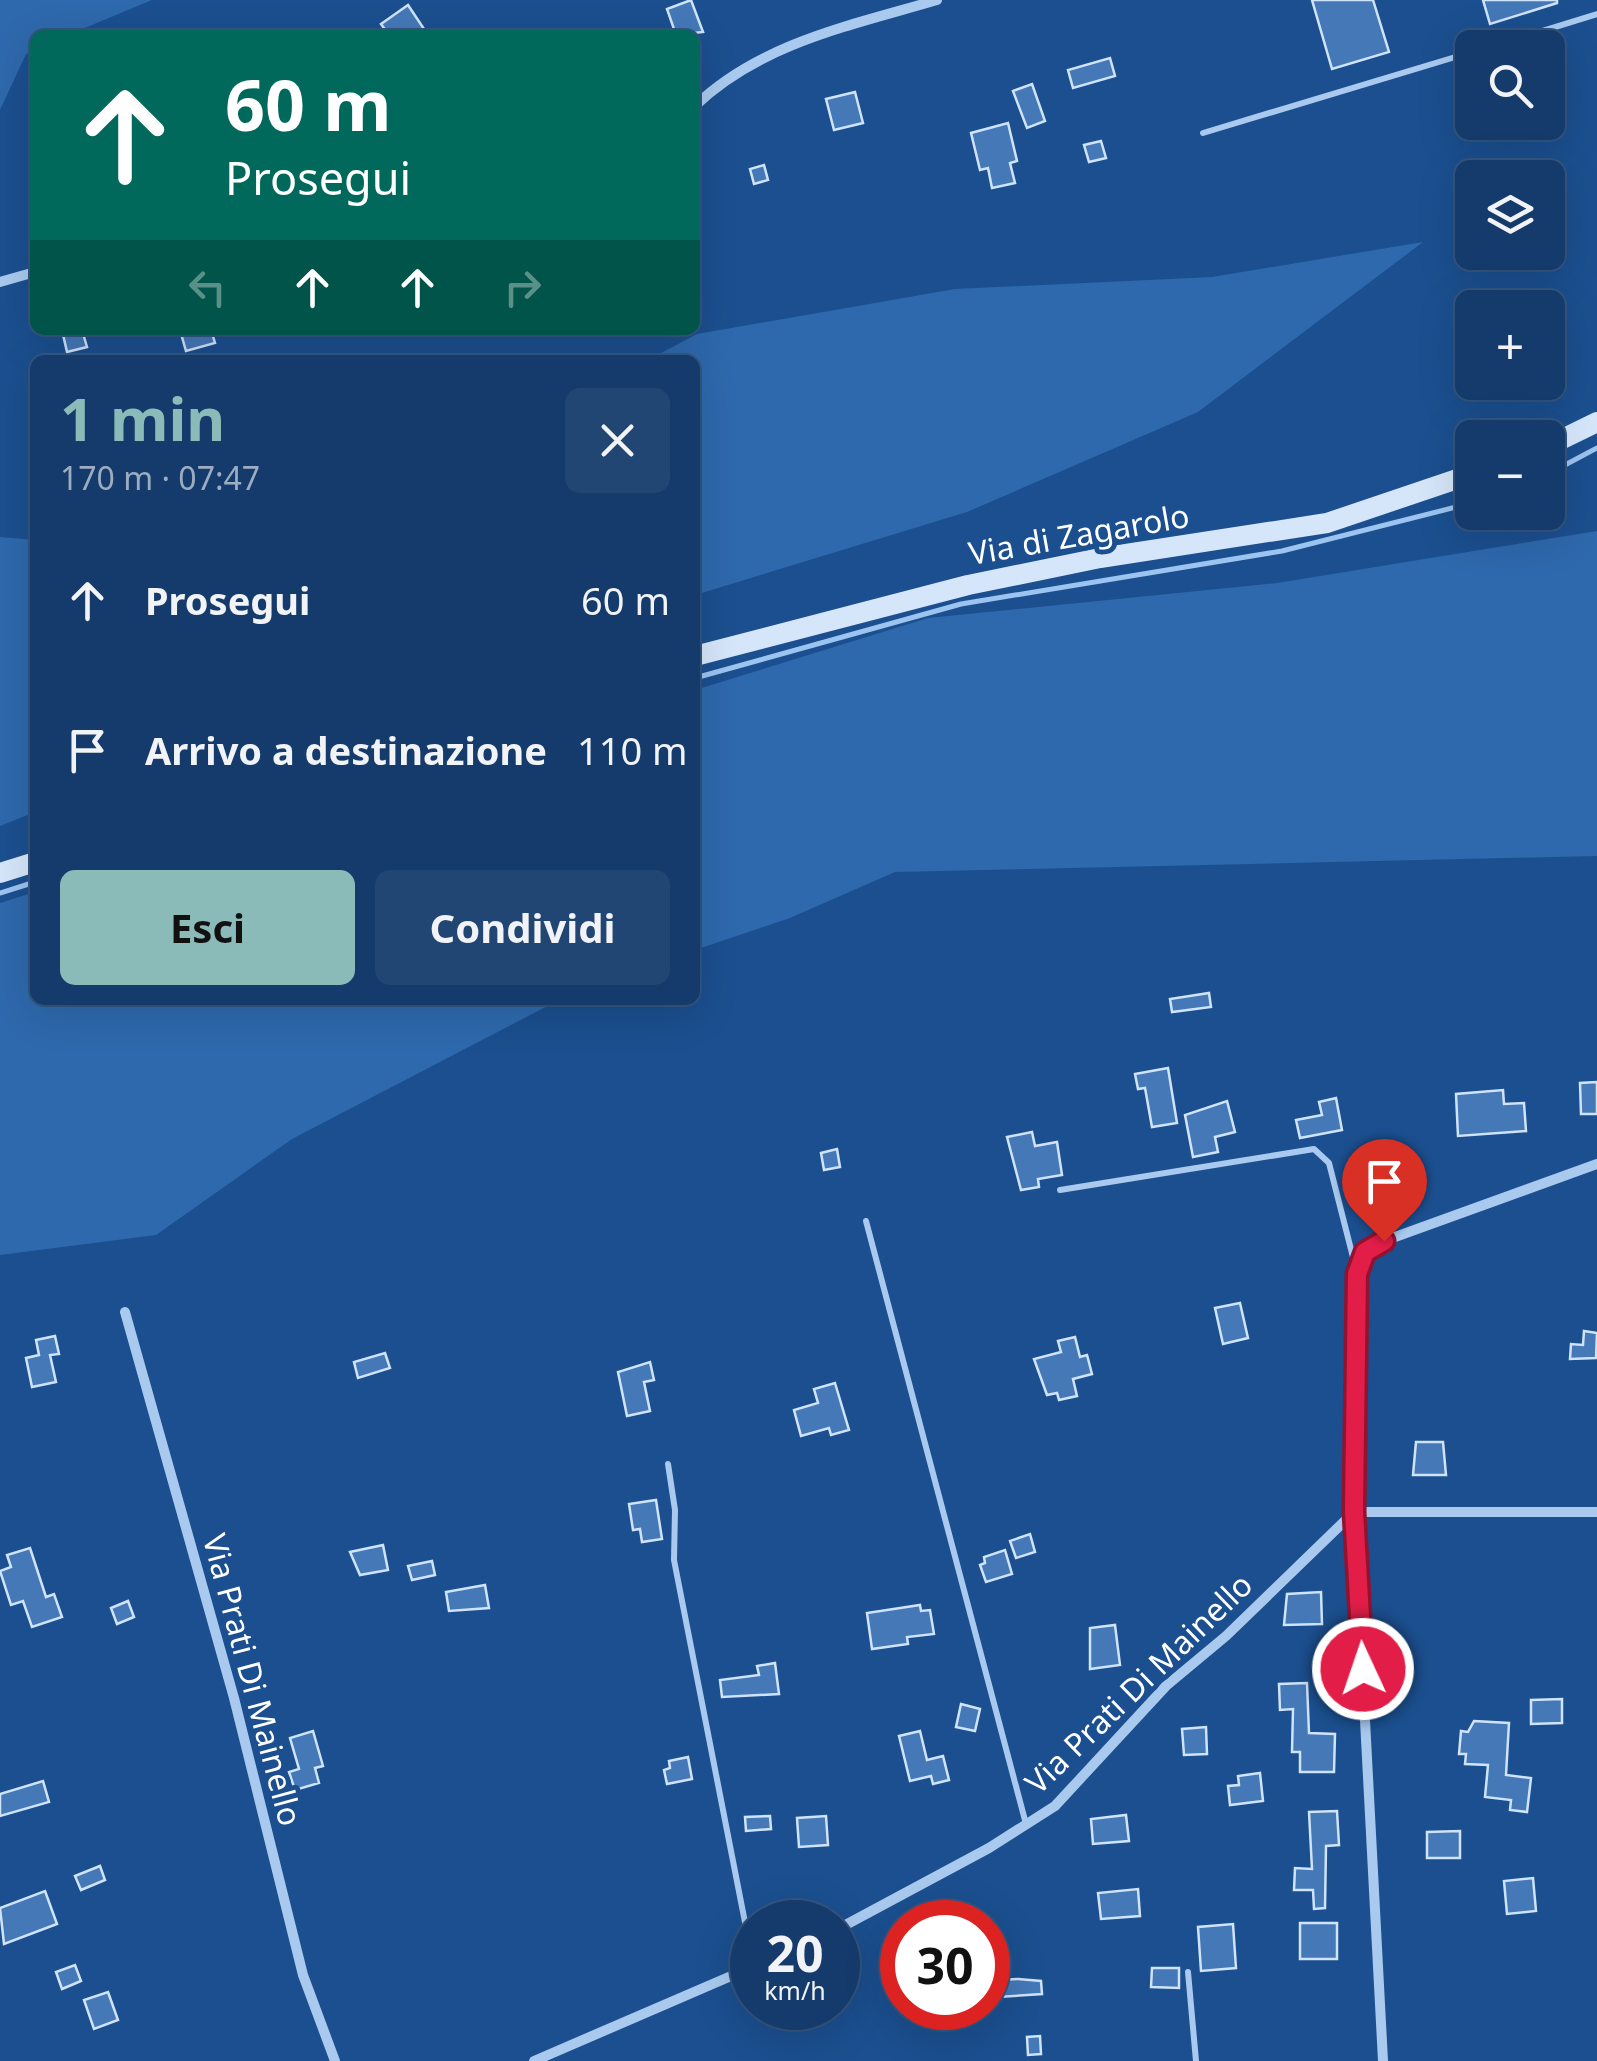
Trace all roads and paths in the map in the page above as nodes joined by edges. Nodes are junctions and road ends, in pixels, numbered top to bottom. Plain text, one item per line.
1 (937, 0) edge
2 (1597, 14) edge
3 (1545, 30) edge
4 (1455, 57) edge
5 (700, 101) edge
6 (1203, 133) dead end
7 (30, 273) edge
8 (0, 282) edge
9 (1597, 422) edge
10 (1565, 438) edge
11 (1455, 480) edge
12 (700, 655) edge
13 (30, 864) edge
14 (0, 873) edge
15 (1597, 1164) edge
16 (1060, 1190) dead end
17 (866, 1221) dead end
18 (1357, 1274) junction
19 (125, 1312) dead end
20 (668, 1464) dead end
21 (1354, 1512) junction
22 (1597, 1512) edge
23 (1026, 1824) junction
24 (741, 1900) edge
25 (860, 1917) edge
26 (1188, 1972) dead end
27 (730, 1976) edge
28 (335, 2061) edge
29 (534, 2061) edge
30 (1196, 2061) edge
31 (1384, 2061) edge

1 - 5 street
2 - 3 lane
4 - 6 lane
7 - 8 street
9 - 10 main road
11 - 12 main road, Via di Zagarolo
13 - 14 main road
15 - 18 street
16 - 18 lane
17 - 23 lane
18 - 21 street
19 - 28 street, Via Prati Di Mainello
20 - 24 lane
21 - 22 street
21 - 23 street, Via Prati Di Mainello
21 - 31 street
23 - 25 street, Via Prati Di Mainello
26 - 30 lane
27 - 29 street

